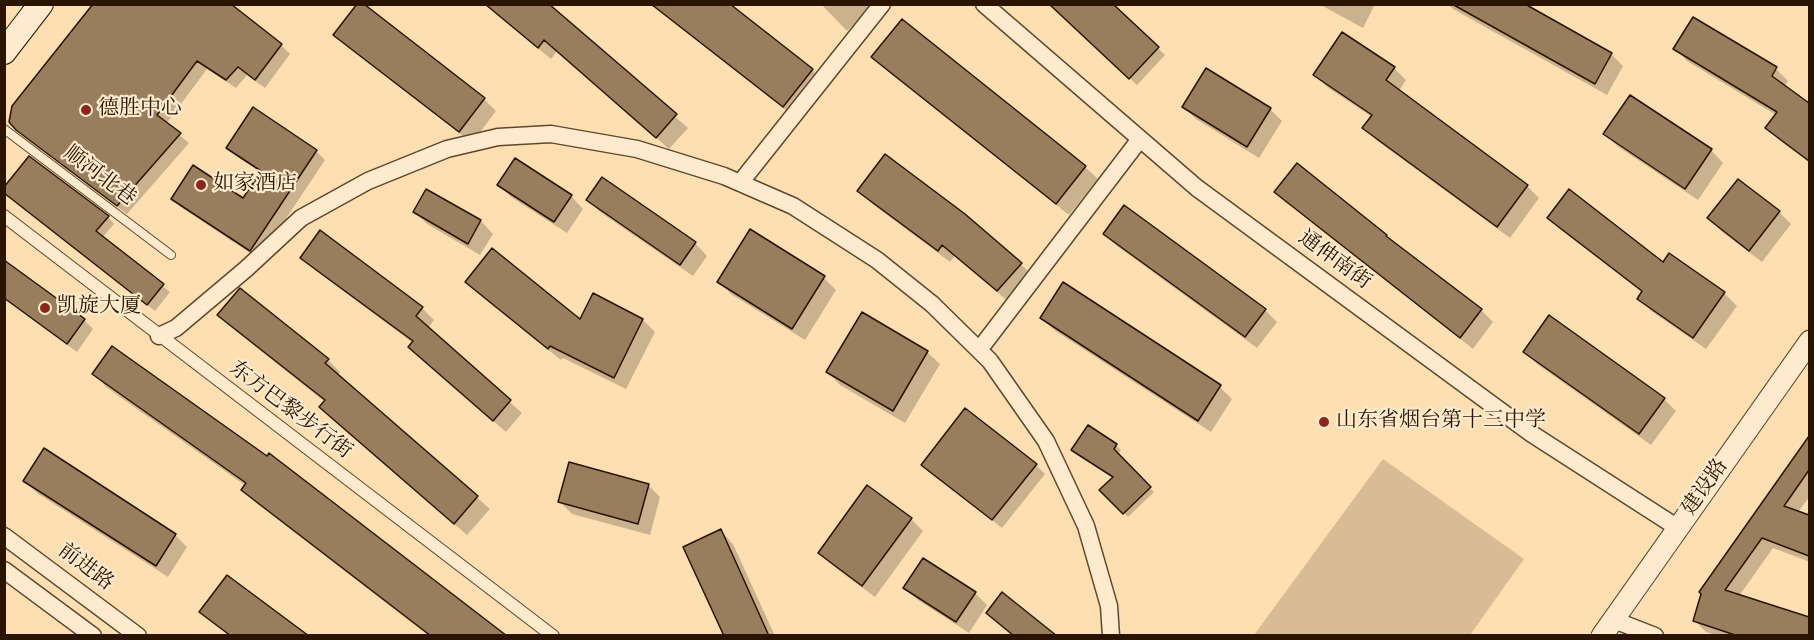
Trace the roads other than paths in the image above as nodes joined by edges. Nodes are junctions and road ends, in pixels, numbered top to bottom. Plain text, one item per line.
1 (41, 4) edge
2 (882, 4) edge
3 (984, 4) edge
4 (4, 52) edge
5 (4, 129) edge
6 (1140, 139) junction
7 (740, 183) junction
8 (4, 216) edge
9 (171, 255) dead end
10 (159, 336) junction
11 (1809, 341) edge
12 (979, 350) junction
13 (1678, 528) junction
14 (4, 536) edge
15 (4, 570) edge
16 (1608, 628) edge
17 (93, 636) edge
18 (138, 636) edge
19 (553, 636) edge
20 (1111, 636) edge
21 (1655, 636) edge

1 - 4 main road
2 - 7 street
3 - 6 street, 通伸南街
5 - 9 lane, 顺河北巷
6 - 12 street
6 - 13 street, 通伸南街
7 - 10 street
7 - 12 street
8 - 10 street, 东方巴黎步行街
10 - 19 street, 东方巴黎步行街
11 - 13 street, 建设路
12 - 20 street
13 - 16 street, 建设路
14 - 18 street, 前进路
15 - 17 street
16 - 21 street

